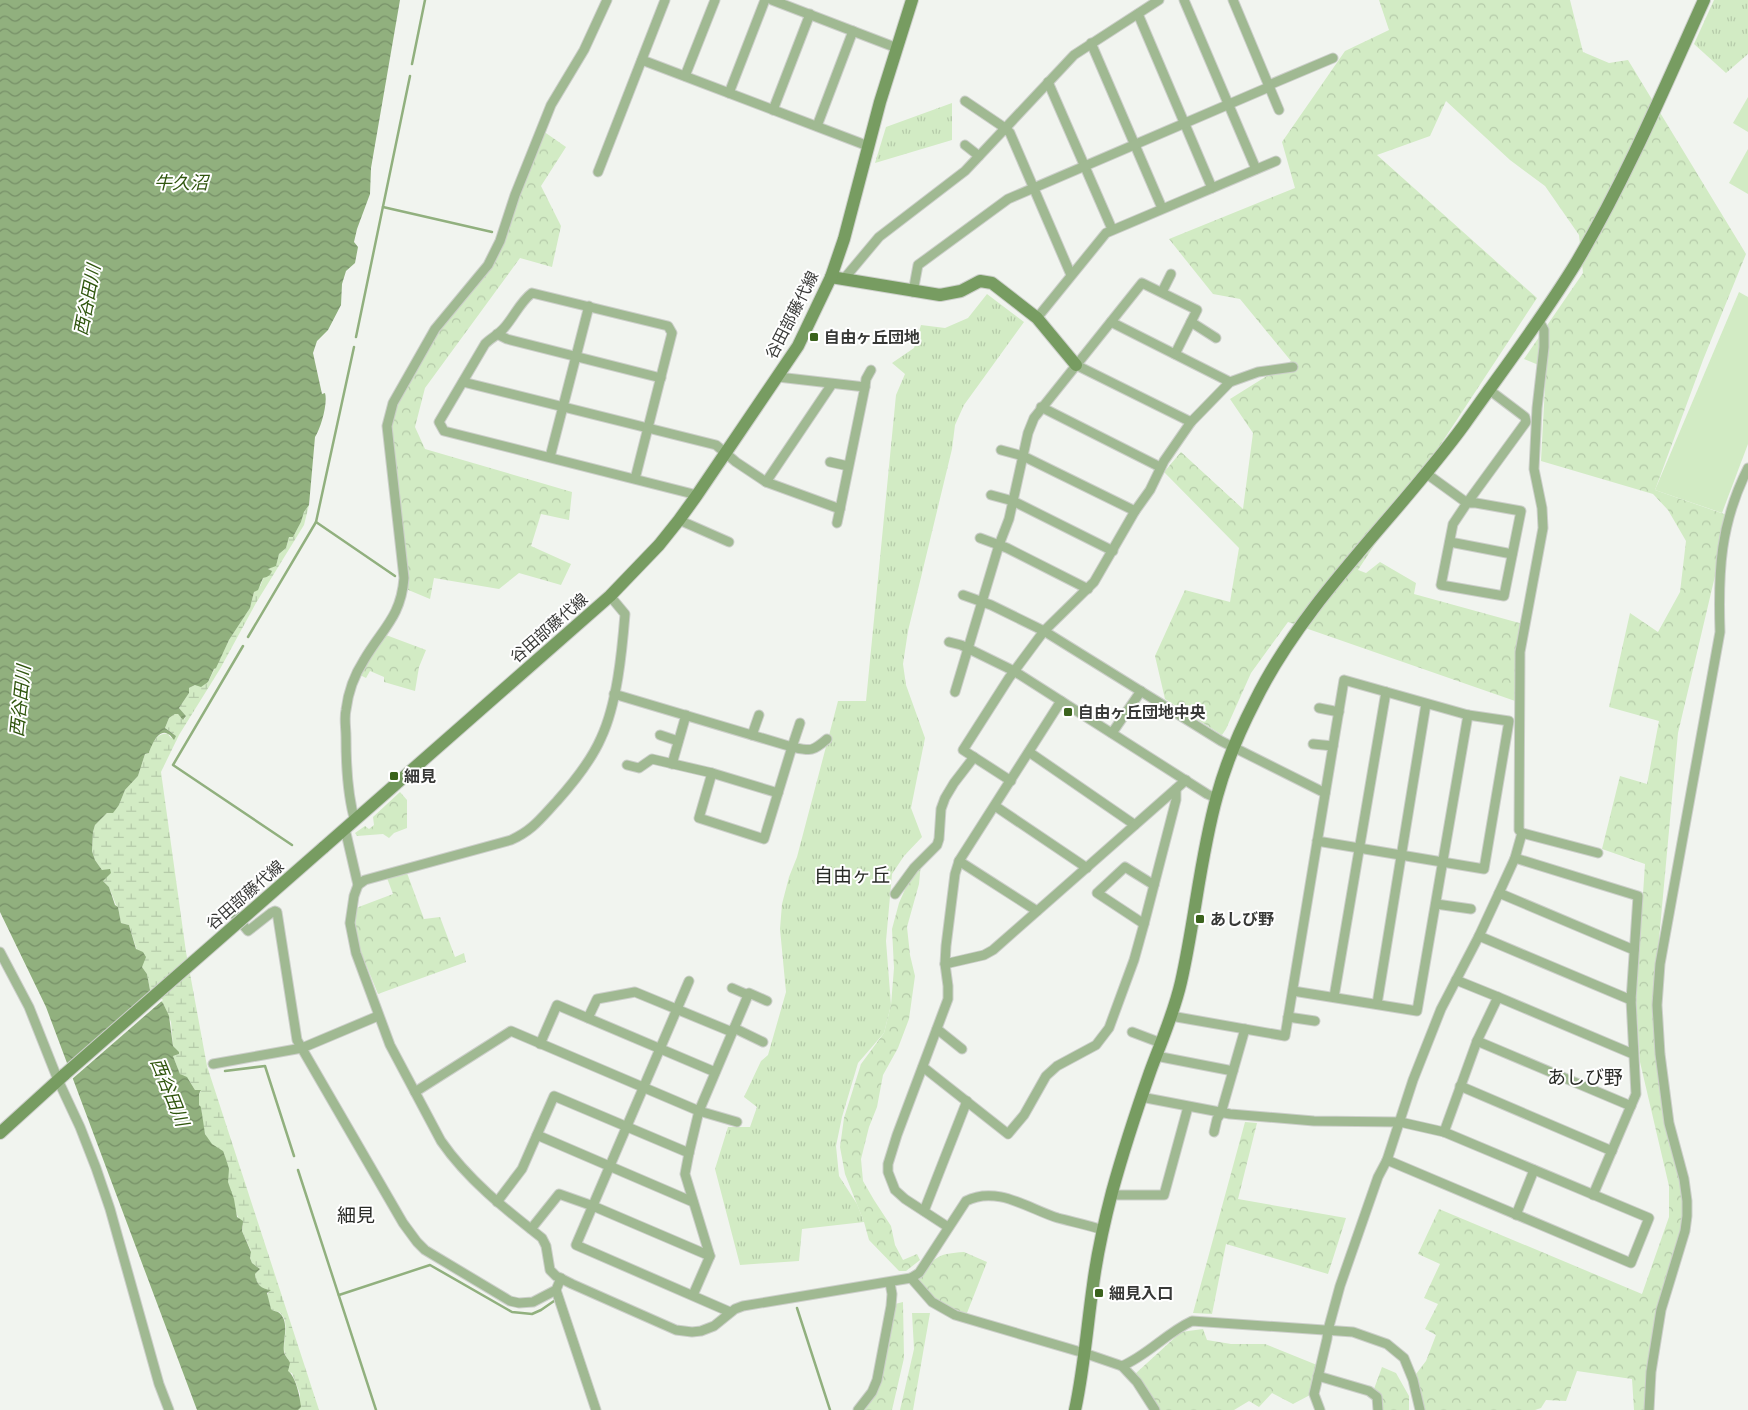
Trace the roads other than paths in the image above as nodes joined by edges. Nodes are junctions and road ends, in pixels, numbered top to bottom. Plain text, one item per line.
1 (607, 0) edge
2 (665, 0) edge
3 (715, 0) edge
4 (765, 0) edge
5 (772, 0) edge
6 (912, 0) edge
7 (1159, 0) edge
8 (1184, 0) edge
9 (1233, 0) edge
10 (1704, 0) edge
11 (1146, 4) edge
12 (810, 14) junction
13 (1138, 14) junction
14 (854, 31) junction
15 (1091, 43) junction
16 (897, 48) junction
17 (1333, 58) dead end
18 (642, 60) junction
19 (685, 76) junction
20 (1048, 82) junction
21 (1269, 86) junction
22 (729, 93) junction
23 (965, 101) dead end
24 (1228, 104) junction
25 (772, 110) junction
26 (1279, 110) dead end
27 (1184, 123) junction
28 (817, 126) junction
29 (1005, 128) junction
30 (1135, 144) junction
31 (965, 145) dead end
32 (868, 146) junction
33 (979, 156) junction
34 (1276, 161) dead end
35 (1085, 166) junction
36 (1256, 169) junction
37 (598, 172) dead end
38 (1034, 188) junction
39 (1212, 188) junction
40 (1162, 208) junction
41 (1112, 229) junction
42 (1171, 274) dead end
43 (1071, 275) junction
44 (837, 278) junction
45 (913, 292) junction
46 (1162, 292) junction
47 (588, 306) junction
48 (1037, 318) junction
49 (1538, 321) junction
50 (1111, 322) junction
51 (1191, 322) junction
52 (497, 334) junction
53 (1216, 338) dead end
54 (1175, 354) junction
55 (576, 356) junction
56 (1076, 365) junction
57 (1293, 367) dead end
58 (872, 370) dead end
59 (778, 377) junction
60 (661, 378) junction
61 (463, 382) junction
62 (1230, 382) junction
63 (832, 384) junction
64 (865, 387) junction
65 (1488, 390) junction
66 (563, 407) junction
67 (1040, 408) junction
68 (1191, 422) junction
69 (648, 428) junction
70 (1001, 450) dead end
71 (726, 453) junction
72 (1023, 456) junction
73 (550, 457) junction
74 (830, 462) dead end
75 (848, 466) junction
76 (1160, 467) junction
77 (1748, 468) edge
78 (1427, 474) junction
79 (635, 479) junction
80 (766, 482) junction
81 (697, 495) junction
82 (991, 495) dead end
83 (1013, 501) junction
84 (1467, 503) junction
85 (840, 509) junction
86 (1134, 511) junction
87 (679, 520) junction
88 (837, 523) dead end
89 (980, 538) dead end
90 (729, 542) dead end
91 (1450, 542) junction
92 (999, 545) junction
93 (1112, 551) junction
94 (1512, 554) junction
95 (1088, 589) junction
96 (964, 595) dead end
97 (610, 596) junction
98 (983, 601) junction
99 (1044, 631) junction
100 (949, 642) dead end
101 (968, 648) junction
102 (1014, 671) junction
103 (1140, 691) junction
104 (954, 692) dead end
105 (1386, 692) junction
106 (614, 694) junction
107 (1061, 701) junction
108 (1426, 704) junction
109 (1319, 708) dead end
110 (1339, 712) junction
111 (686, 714) junction
112 (759, 715) dead end
113 (1468, 715) junction
114 (800, 723) dead end
115 (1112, 733) junction
116 (660, 735) dead end
117 (752, 735) junction
118 (827, 739) dead end
119 (678, 740) junction
120 (1313, 744) dead end
121 (1333, 746) junction
122 (792, 747) junction
123 (1233, 747) junction
124 (1029, 752) junction
125 (974, 757) junction
126 (672, 764) junction
127 (627, 765) dead end
128 (712, 773) junction
129 (1011, 780) junction
130 (1186, 780) junction
131 (1176, 789) junction
132 (778, 793) junction
133 (1326, 793) junction
134 (1216, 798) junction
135 (994, 806) junction
136 (350, 825) junction
137 (1135, 825) junction
138 (1522, 833) junction
139 (1317, 841) junction
140 (1360, 848) junction
141 (1598, 853) dead end
142 (1401, 855) junction
143 (1515, 858) junction
144 (959, 861) junction
145 (1442, 862) junction
146 (1087, 868) junction
147 (358, 885) junction
148 (1154, 885) junction
149 (1499, 893) junction
150 (895, 894) dead end
151 (1436, 904) junction
152 (1471, 909) dead end
153 (1037, 911) junction
154 (234, 914) dead end
155 (1144, 924) junction
156 (1479, 936) junction
157 (1634, 950) junction
158 (0, 952) edge
159 (945, 964) junction
160 (1456, 980) junction
161 (689, 981) dead end
162 (732, 988) dead end
163 (1293, 990) junction
164 (748, 995) junction
165 (1334, 997) junction
166 (1498, 997) junction
167 (1631, 1000) junction
168 (767, 1001) dead end
169 (1377, 1004) junction
170 (677, 1009) junction
171 (378, 1016) junction
172 (1171, 1016) junction
173 (1288, 1017) junction
174 (588, 1018) junction
175 (1315, 1021) dead end
176 (936, 1029) junction
177 (1244, 1029) junction
178 (733, 1030) junction
179 (1132, 1032) dead end
180 (1477, 1041) junction
181 (763, 1042) dead end
182 (1161, 1043) junction
183 (540, 1044) junction
184 (302, 1048) junction
185 (660, 1048) junction
186 (962, 1049) dead end
187 (1633, 1054) junction
188 (1156, 1056) junction
189 (213, 1064) dead end
190 (923, 1067) junction
191 (1233, 1071) junction
192 (715, 1072) junction
193 (61, 1077) junction
194 (1460, 1086) junction
195 (644, 1088) junction
196 (415, 1092) junction
197 (1141, 1097) junction
198 (967, 1101) junction
199 (1631, 1106) junction
200 (1188, 1107) junction
201 (699, 1111) junction
202 (1221, 1113) junction
203 (738, 1122) dead end
204 (1400, 1122) junction
205 (627, 1127) junction
206 (1214, 1132) dead end
207 (1444, 1132) junction
208 (0, 1133) edge
209 (537, 1135) junction
210 (1612, 1151) junction
211 (689, 1154) junction
212 (1387, 1160) junction
213 (610, 1166) junction
214 (1534, 1170) junction
215 (1112, 1195) junction
216 (1593, 1195) junction
217 (497, 1202) junction
218 (693, 1202) junction
219 (593, 1206) junction
220 (924, 1211) junction
221 (1516, 1215) junction
222 (948, 1227) junction
223 (531, 1229) junction
224 (1103, 1230) junction
225 (710, 1256) junction
226 (562, 1278) junction
227 (911, 1278) junction
228 (890, 1283) junction
229 (556, 1290) junction
230 (693, 1296) junction
231 (730, 1312) junction
232 (1328, 1330) junction
233 (1084, 1352) junction
234 (1122, 1366) junction
235 (1318, 1376) junction
236 (169, 1410) edge
237 (596, 1410) edge
238 (858, 1410) edge
239 (1075, 1410) edge
240 (1155, 1410) edge
241 (1320, 1410) edge
242 (1378, 1410) edge
243 (1420, 1410) edge
244 (1649, 1410) edge

1 - 136 street
2 - 18 street
3 - 19 street
4 - 22 street
5 - 12 street
6 - 16 street, 谷田部藤代線
7 - 11 street
8 - 24 street
9 - 21 street
10 - 49 street
11 - 13 street
12 - 14 street
12 - 25 street
13 - 15 street
13 - 27 street
14 - 16 street
14 - 28 street
15 - 20 street
15 - 30 street
16 - 32 street, 谷田部藤代線
17 - 21 street
18 - 19 street
18 - 37 street
19 - 22 street
20 - 29 street
20 - 35 street
21 - 24 street
21 - 26 street
22 - 25 street
23 - 29 street
24 - 27 street
24 - 36 street
25 - 28 street
27 - 30 street
27 - 39 street
28 - 32 street
29 - 33 street
29 - 38 street
30 - 35 street
30 - 40 street
31 - 33 street
32 - 44 street, 谷田部藤代線
33 - 44 street
34 - 36 street
35 - 38 street
35 - 41 street
36 - 39 street
38 - 43 street
38 - 45 street
39 - 40 street
40 - 41 street
41 - 43 street
42 - 46 street
43 - 48 street
44 - 45 street
44 - 59 street, 谷田部藤代線
45 - 48 street
46 - 50 street
46 - 51 street
47 - 52 street
47 - 55 street
47 - 60 street
48 - 56 street
49 - 65 street
49 - 138 street
50 - 54 street
50 - 56 street
51 - 53 street
51 - 54 street
52 - 55 street
52 - 61 street
54 - 62 street
55 - 60 street
55 - 66 street
56 - 67 street
56 - 68 street
57 - 62 street
58 - 64 street
59 - 63 street
59 - 71 street, 谷田部藤代線
60 - 69 street
61 - 66 street
61 - 73 street
62 - 68 street
63 - 64 street
63 - 80 street
64 - 75 street
65 - 78 street
65 - 84 street
66 - 69 street
66 - 73 street
67 - 72 street
67 - 76 street
68 - 76 street
69 - 71 street
69 - 79 street
70 - 72 street
71 - 80 street
71 - 81 street, 谷田部藤代線
72 - 83 street
72 - 86 street
73 - 79 street
74 - 75 street
75 - 85 street
76 - 86 street
77 - 244 street
78 - 84 street
78 - 123 street
79 - 81 street
80 - 85 street
81 - 87 street, 谷田部藤代線
82 - 83 street
83 - 92 street
83 - 93 street
84 - 91 street
84 - 94 street
85 - 88 street
86 - 93 street
87 - 90 street
87 - 97 street, 谷田部藤代線
89 - 92 street
91 - 94 street
91 - 94 street
92 - 95 street
92 - 98 street
93 - 95 street
95 - 99 street
96 - 98 street
97 - 106 street
97 - 136 street, 谷田部藤代線
98 - 99 street
98 - 101 street
99 - 102 street
99 - 103 street
100 - 101 street
101 - 102 street
101 - 104 street
102 - 107 street
102 - 125 street
103 - 115 street
103 - 123 street
105 - 108 street
105 - 110 street
105 - 140 street
106 - 111 street
106 - 147 street
107 - 115 street
107 - 124 street
108 - 113 street
108 - 142 street
109 - 110 street
110 - 121 street
111 - 117 street
111 - 119 street
112 - 117 street
113 - 145 street
113 - 145 street
114 - 122 street
115 - 130 street
116 - 119 street
117 - 122 street
118 - 122 street
119 - 126 street
120 - 121 street
121 - 133 street
122 - 132 street
123 - 133 street
123 - 134 street
124 - 129 street
124 - 137 street
125 - 129 street
125 - 150 street
126 - 127 street
126 - 128 street
128 - 132 street
128 - 132 street
129 - 135 street
130 - 131 street
130 - 134 street
131 - 137 street
131 - 148 street
133 - 139 street
134 - 172 street
135 - 144 street
135 - 146 street
136 - 147 street
136 - 193 street, 谷田部藤代線, bridge
137 - 146 street
138 - 141 street
138 - 143 street
139 - 140 street
139 - 163 street
140 - 142 street
140 - 165 street
142 - 145 street
142 - 169 street
143 - 149 street
143 - 157 street
144 - 153 street
144 - 159 street
145 - 151 street
146 - 153 street
147 - 171 street
148 - 155 street
148 - 155 street
149 - 156 street
149 - 157 street
151 - 152 street
151 - 169 street
153 - 159 street
154 - 184 street
155 - 198 street
156 - 160 street
156 - 167 street
157 - 167 street
158 - 193 street
159 - 176 street
160 - 166 street
160 - 204 street
161 - 170 street
162 - 164 street
163 - 165 street
163 - 173 street
164 - 168 street
164 - 178 street
165 - 169 street
166 - 180 street
166 - 187 street
167 - 187 street
170 - 174 street
170 - 178 street
170 - 185 street
171 - 184 street
171 - 196 street
172 - 177 street
172 - 182 street
173 - 175 street
173 - 177 street
174 - 183 street
174 - 185 street
176 - 186 street
176 - 190 street
177 - 191 street
178 - 181 street
178 - 192 street
179 - 182 street
180 - 194 street
180 - 199 street
182 - 188 street
183 - 195 street
183 - 196 street
184 - 189 street
184 - 229 street
185 - 192 street
185 - 195 street
187 - 199 street
188 - 191 street
188 - 197 street
190 - 198 street
190 - 220 street
191 - 202 street
192 - 201 street
193 - 208 street, 谷田部藤代線
193 - 236 street
194 - 207 street
194 - 210 street
195 - 201 street
195 - 205 street
196 - 217 street
197 - 200 street
197 - 215 street
198 - 220 street
199 - 210 street
200 - 202 street
200 - 215 street
201 - 203 street
201 - 211 street
202 - 204 street
202 - 206 street
204 - 207 street
204 - 212 street
205 - 209 street
205 - 211 street
205 - 213 street
207 - 214 street
209 - 213 street
209 - 217 street
210 - 216 street
211 - 218 street
212 - 221 street
212 - 232 street
213 - 218 street
213 - 219 street
214 - 216 street
214 - 221 street
215 - 224 street
216 - 221 street
217 - 223 street
218 - 225 street
219 - 223 street
219 - 225 street
219 - 230 street
220 - 222 street
222 - 224 street
222 - 227 street
223 - 226 street
224 - 233 street
225 - 230 street
226 - 229 street
226 - 231 street
227 - 228 street
227 - 233 street
228 - 231 street
228 - 238 street
229 - 237 street
230 - 231 street
232 - 234 street
232 - 235 street
232 - 243 street
233 - 234 street
233 - 239 street
234 - 240 street
235 - 241 street
235 - 242 street

